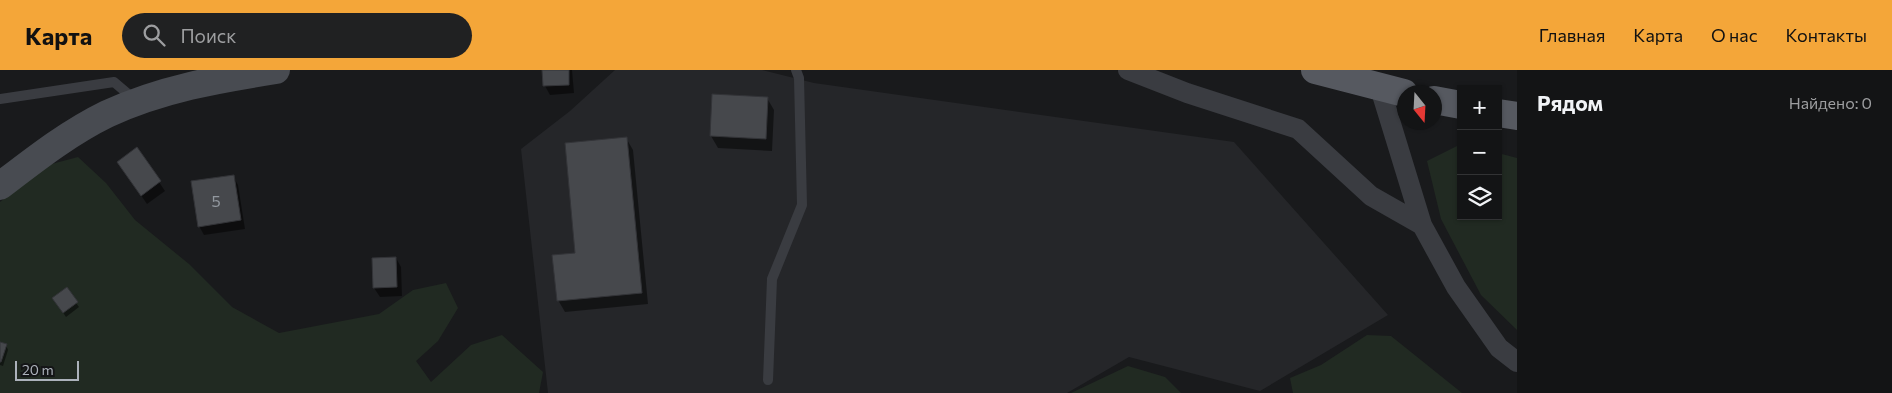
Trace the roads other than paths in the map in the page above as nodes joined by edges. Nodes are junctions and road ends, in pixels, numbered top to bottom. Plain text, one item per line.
1 (276, 70) edge
2 (796, 70) edge
3 (1128, 70) edge
4 (1315, 70) edge
5 (1392, 91) edge
6 (0, 99) edge
7 (1442, 101) edge
8 (138, 102) junction
9 (1457, 104) edge
10 (1502, 114) edge
11 (1517, 116) edge
12 (0, 186) edge
13 (1422, 225) junction
14 (1517, 362) edge
15 (768, 380) dead end

1 - 8 street
2 - 15 lane
3 - 13 street
4 - 5 main road
5 - 13 street
6 - 8 lane
7 - 9 main road
8 - 12 street
10 - 11 main road
13 - 14 street

